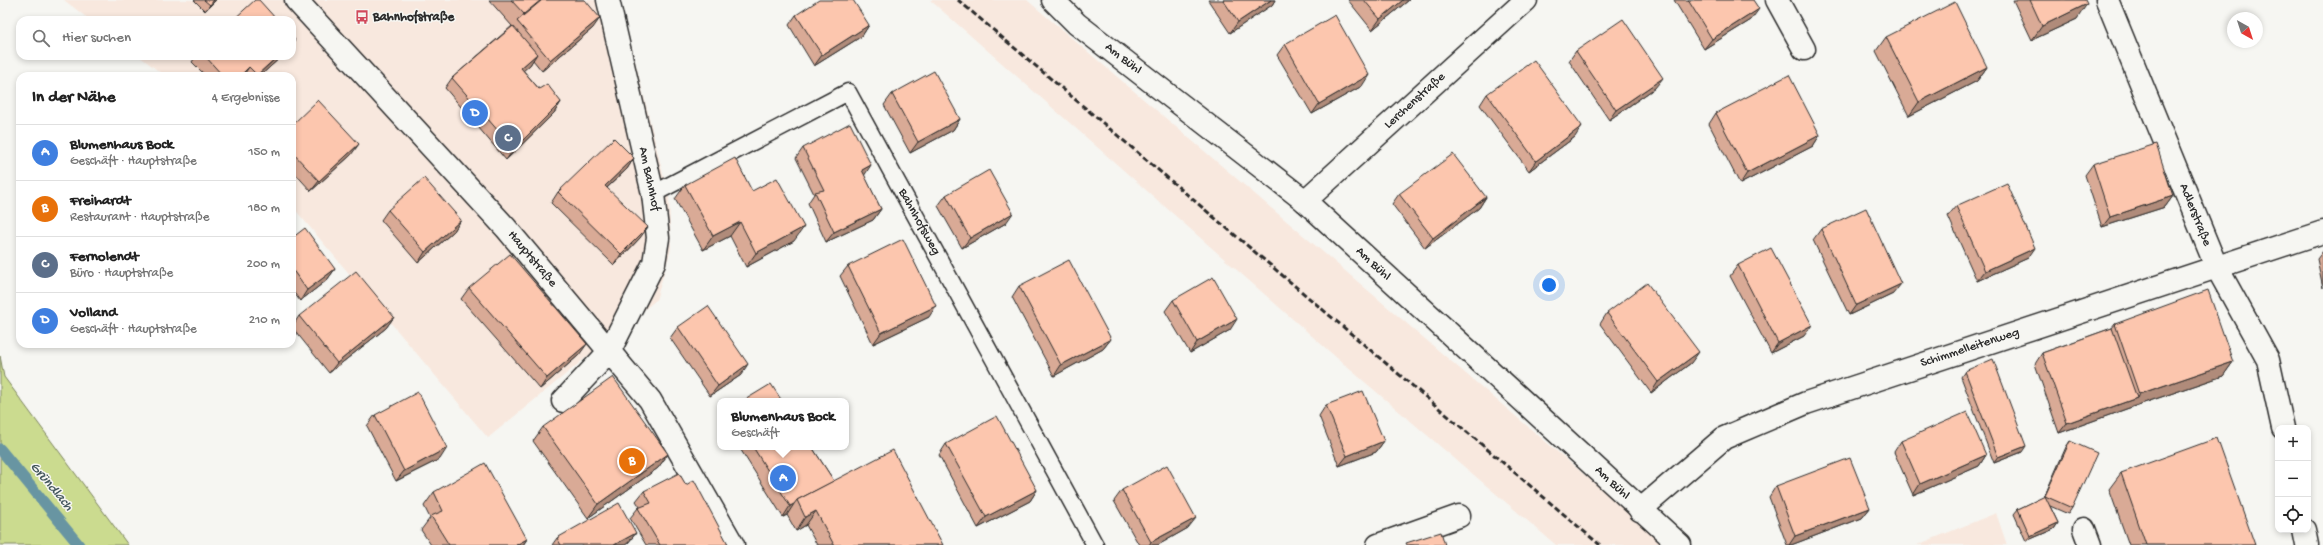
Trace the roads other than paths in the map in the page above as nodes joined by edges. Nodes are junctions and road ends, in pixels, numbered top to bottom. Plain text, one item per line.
1 (296, 0) edge
2 (608, 0) edge
3 (1053, 0) edge
4 (1526, 0) edge
5 (1777, 0) edge
6 (2108, 0) edge
7 (1804, 48) dead end
8 (653, 194) junction
9 (1305, 201) junction
10 (2323, 232) edge
11 (2216, 266) junction
12 (609, 352) junction
13 (563, 401) dead end
14 (2282, 425) edge
15 (1640, 510) junction
16 (1459, 516) dead end
17 (2305, 533) edge
18 (733, 545) edge
19 (1095, 545) edge
20 (1378, 545) edge
21 (1680, 545) edge
22 (2307, 545) edge

1 - 12 street, Hauptstraße
2 - 8 street, Am Bahnhof
3 - 9 street, Am Bühl
4 - 9 street, Lerchenstraße
5 - 7 street
6 - 11 street, Adlerstraße
8 - 12 street, Am Bahnhof
8 - 19 lane, Bahnhofsweg
9 - 15 street, Am Bühl
10 - 11 street, Schimmelleitenweg
11 - 14 street, Adlerstraße
11 - 15 street, Schimmelleitenweg
12 - 13 street, Am Bahnhof
12 - 18 street, Hauptstraße
15 - 21 street, Am Bühl
16 - 20 street
17 - 22 street

